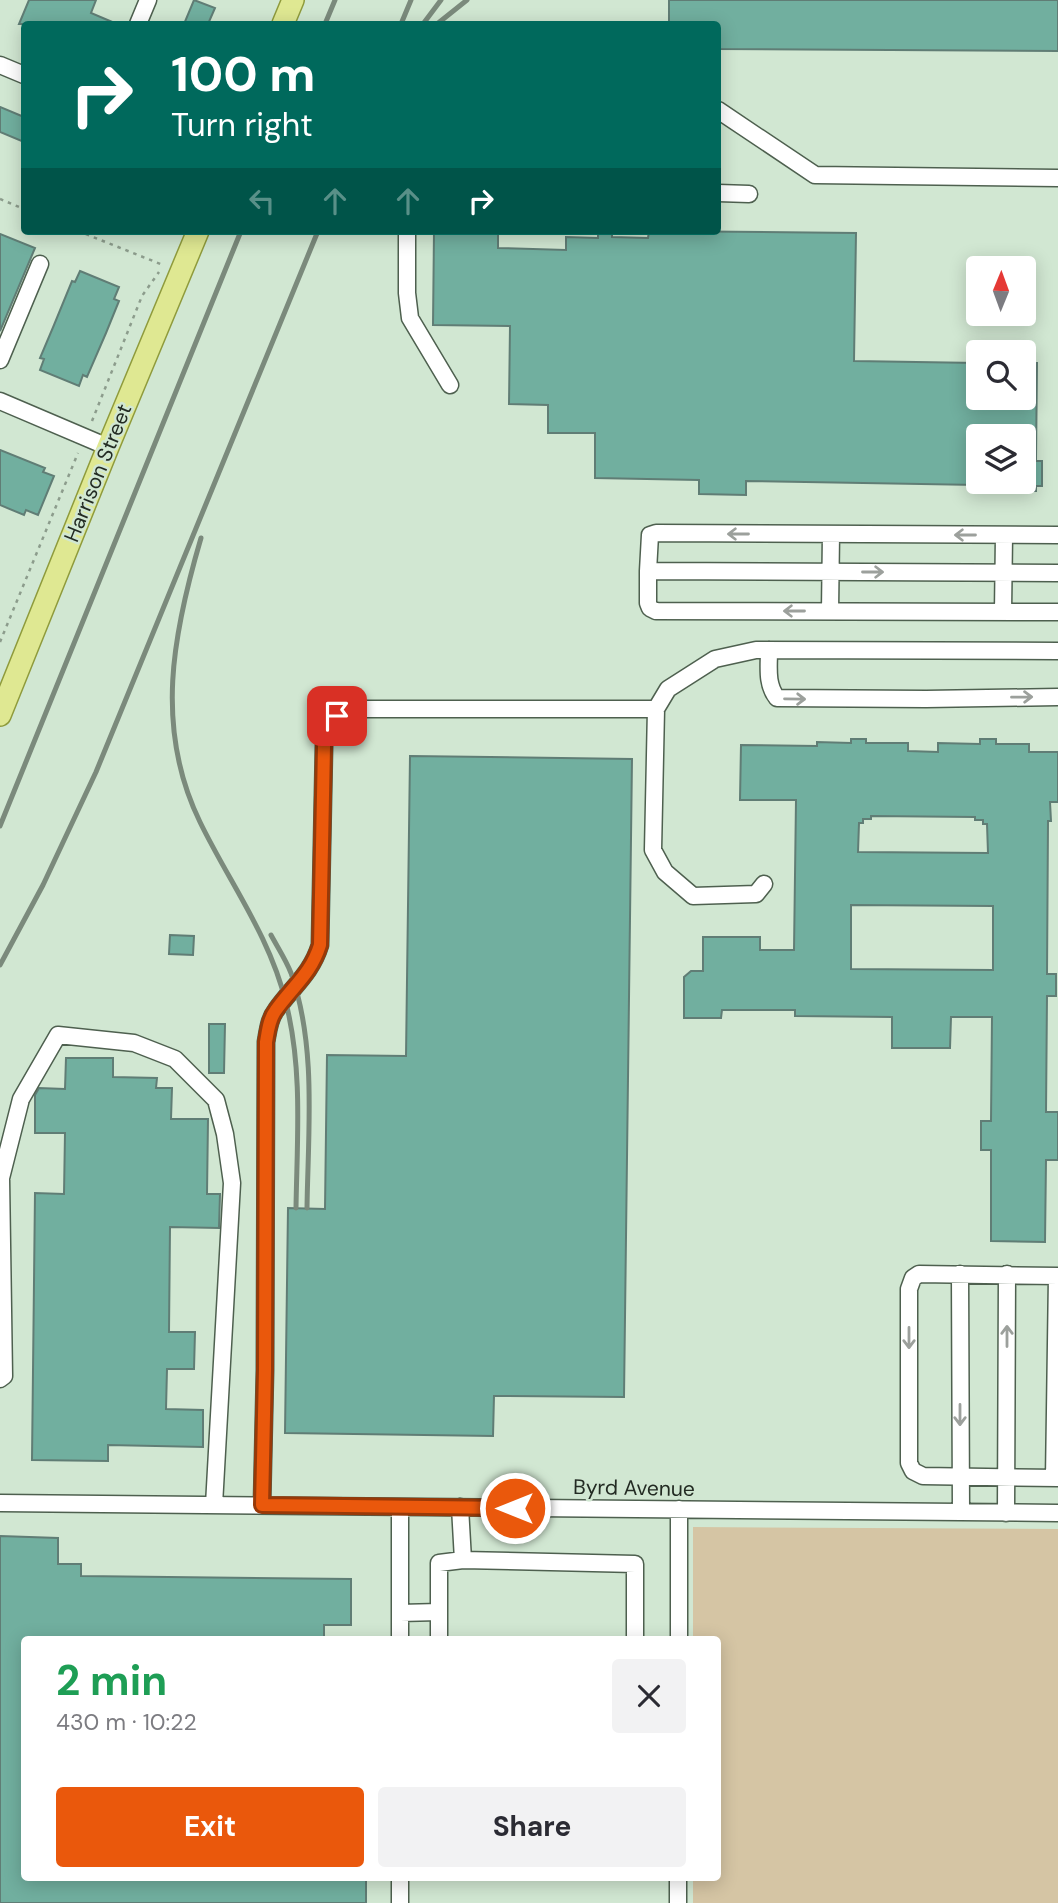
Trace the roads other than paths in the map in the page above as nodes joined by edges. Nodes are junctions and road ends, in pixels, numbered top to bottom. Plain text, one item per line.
1 (148, 0) edge
2 (293, 0) edge
3 (139, 21) edge
4 (284, 21) edge
5 (0, 65) edge
6 (21, 74) edge
7 (721, 112) edge
8 (1058, 178) edge
9 (721, 193) edge
10 (749, 194) dead end
11 (196, 235) edge
12 (407, 235) edge
13 (40, 264) dead end
14 (0, 360) edge
15 (450, 385) dead end
16 (0, 401) edge
17 (108, 447) junction
18 (831, 534) junction
19 (1004, 535) junction
20 (1058, 536) edge
21 (648, 571) junction
22 (830, 572) junction
23 (1003, 573) junction
24 (1058, 573) edge
25 (830, 611) junction
26 (1003, 612) junction
27 (1058, 612) edge
28 (769, 650) junction
29 (1058, 651) edge
30 (1058, 697) edge
31 (656, 709) junction
32 (0, 715) edge
33 (764, 884) dead end
34 (960, 1274) junction
35 (1007, 1274) junction
36 (1058, 1276) edge
37 (0, 1379) edge
38 (960, 1478) junction
39 (1006, 1478) junction
40 (1056, 1478) edge
41 (0, 1503) edge
42 (214, 1505) junction
43 (262, 1505) junction
44 (400, 1507) junction
45 (460, 1507) junction
46 (679, 1509) junction
47 (961, 1512) junction
48 (1006, 1513) junction
49 (1058, 1513) edge
50 (463, 1560) junction
51 (439, 1612) junction
52 (400, 1613) junction
53 (400, 1636) edge
54 (439, 1636) edge
55 (635, 1636) edge
56 (679, 1636) edge
57 (400, 1881) edge
58 (678, 1881) edge
59 (400, 1903) edge
60 (678, 1903) edge

1 - 3 street
2 - 4 main road
5 - 6 street
7 - 8 street
9 - 10 street
11 - 17 main road, Harrison Street
12 - 15 street
13 - 14 street
16 - 17 street
17 - 32 main road, Harrison Street
19 -> 18 street
18 -> 21 street
18 - 22 street
19 - 20 street
19 - 23 street
21 - 22 street
25 -> 21 street
22 -> 23 street
22 - 25 street
23 - 24 street
23 - 26 street
25 - 26 street
26 - 27 street
28 - 29 street
28 -> 30 street
28 - 31 street
31 - 33 street
31 - 43 street
34 - 35 street
34 -> 38 street
34 -> 38 street
35 - 36 street
39 -> 35 street
36 - 40 street
37 - 42 street
38 - 39 street
38 - 47 street
39 - 40 street
39 - 48 street
41 - 42 street, Byrd Avenue
42 - 43 street, Byrd Avenue
43 - 44 street, Byrd Avenue
44 - 45 street, Byrd Avenue
44 - 52 street
45 - 46 street, Byrd Avenue
45 - 50 street
46 - 47 street, Byrd Avenue
46 - 56 street
47 - 48 street, Byrd Avenue
48 - 49 street, Byrd Avenue
50 - 51 street
50 - 55 street
51 - 52 street
51 - 54 street
52 - 53 street
57 - 59 street
58 - 60 street

